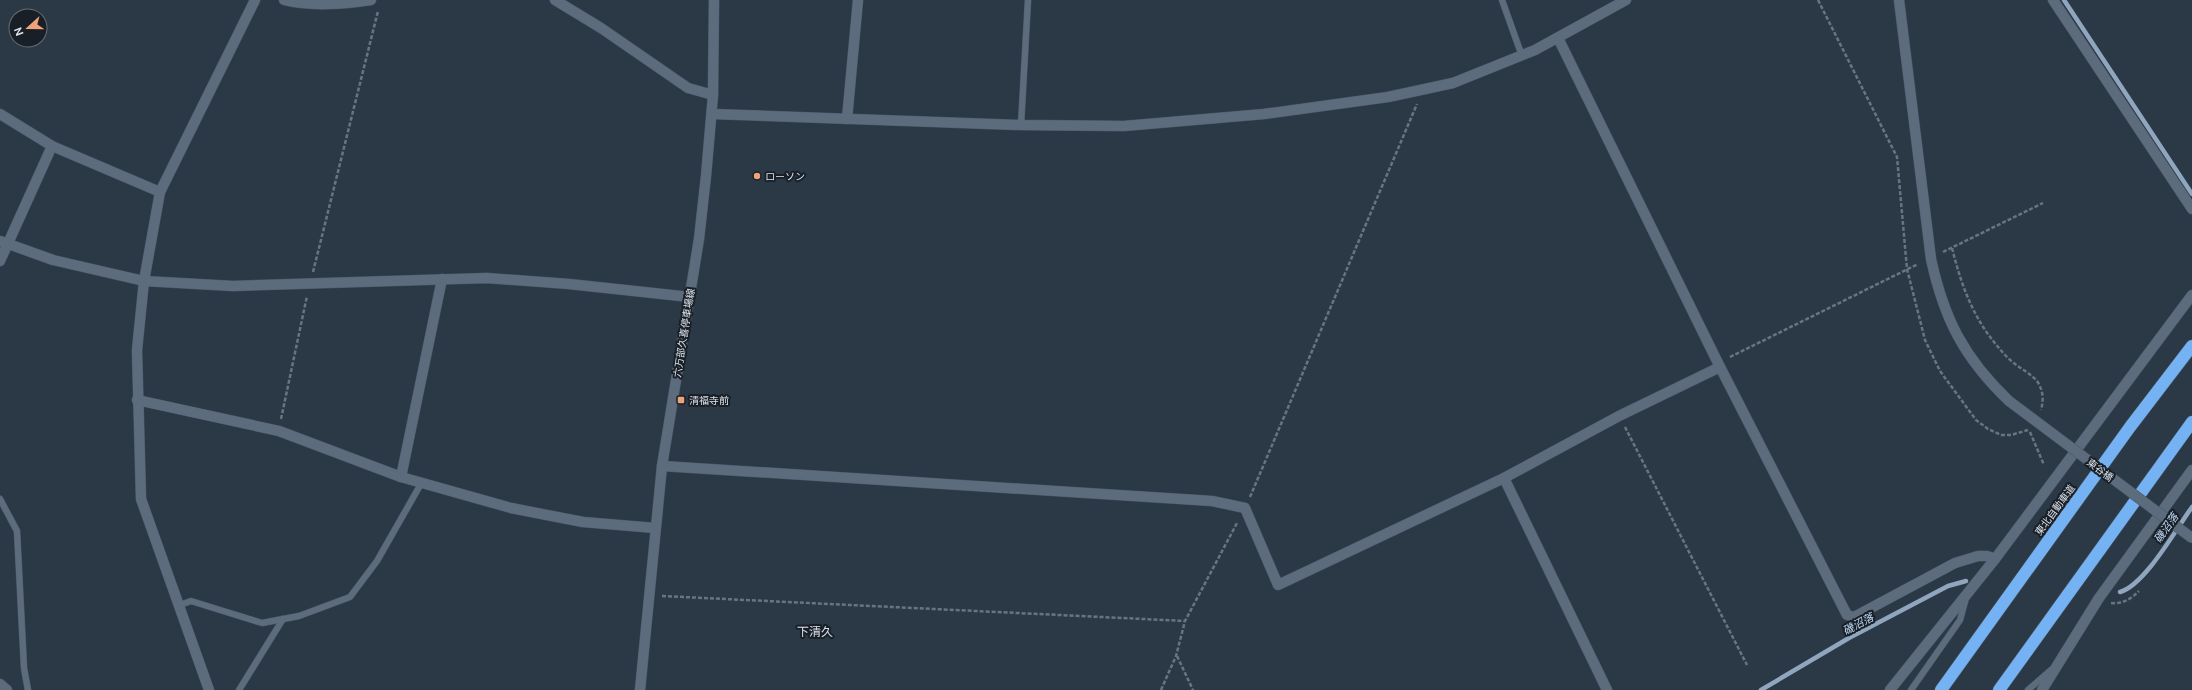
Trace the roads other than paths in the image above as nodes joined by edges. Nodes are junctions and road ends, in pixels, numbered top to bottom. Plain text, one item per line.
1 (255, 0) edge
2 (284, 0) edge
3 (372, 0) edge
4 (555, 0) edge
5 (714, 0) edge
6 (858, 0) edge
7 (1028, 0) edge
8 (1502, 0) edge
9 (1626, 0) edge
10 (1900, 0) edge
11 (2053, 0) edge
12 (325, 2) edge
13 (1558, 38) junction
14 (1522, 56) junction
15 (713, 95) junction
16 (0, 114) edge
17 (712, 114) junction
18 (847, 119) junction
19 (1021, 125) junction
20 (52, 146) junction
21 (160, 192) junction
22 (2192, 208) edge
23 (3, 242) edge
24 (0, 261) edge
25 (442, 279) junction
26 (144, 281) junction
27 (2192, 295) edge
28 (690, 297) junction
29 (2192, 346) edge
30 (1719, 365) junction
31 (137, 400) junction
32 (2192, 422) edge
33 (662, 466) junction
34 (2192, 470) edge
35 (401, 476) junction
36 (1504, 478) junction
37 (422, 482) junction
38 (0, 498) edge
39 (655, 528) junction
40 (2192, 538) edge
41 (1995, 558) junction
42 (1968, 593) junction
43 (180, 605) junction
44 (283, 619) junction
45 (2057, 665) junction
46 (0, 684) edge
47 (7, 690) edge
48 (28, 690) edge
49 (209, 690) edge
50 (239, 690) edge
51 (640, 690) edge
52 (1607, 690) edge
53 (1890, 690) edge
54 (1911, 690) edge
55 (1940, 690) edge
56 (1999, 690) edge
57 (2028, 690) edge
58 (2042, 690) edge

1 - 21 street
2 - 12 street
3 - 12 street
4 - 15 street
5 - 15 street, 六万部久喜停車場線
6 - 18 street
7 - 19 lane
8 - 14 lane
9 - 13 street
10 - 40 street, 東谷橋, bridge
11 - 22 street
13 - 14 street
13 - 30 street
14 - 19 street
15 - 17 street, 六万部久喜停車場線
16 - 20 street
17 - 18 street
17 - 28 street, 六万部久喜停車場線
18 - 19 street
20 - 21 street
20 - 23 street
21 - 26 street
23 - 24 street
23 - 26 street
25 - 26 street
25 - 28 street
25 - 35 street
26 - 31 street
27 - 41 street
28 - 33 street, 六万部久喜停車場線
29 - 55 highway, 東北自動車道
30 - 36 street
30 - 41 street
31 - 35 street
31 - 43 street
32 - 56 highway
33 - 36 street
33 - 39 street, 六万部久喜停車場線
34 - 45 street
35 - 37 street
36 - 52 street
37 - 39 street
37 - 44 lane
38 - 48 lane
39 - 51 street, 六万部久喜停車場線
41 - 42 street
42 - 53 street
42 - 54 lane
43 - 44 lane
43 - 49 street
44 - 50 lane
45 - 57 lane
45 - 58 street
46 - 47 street

